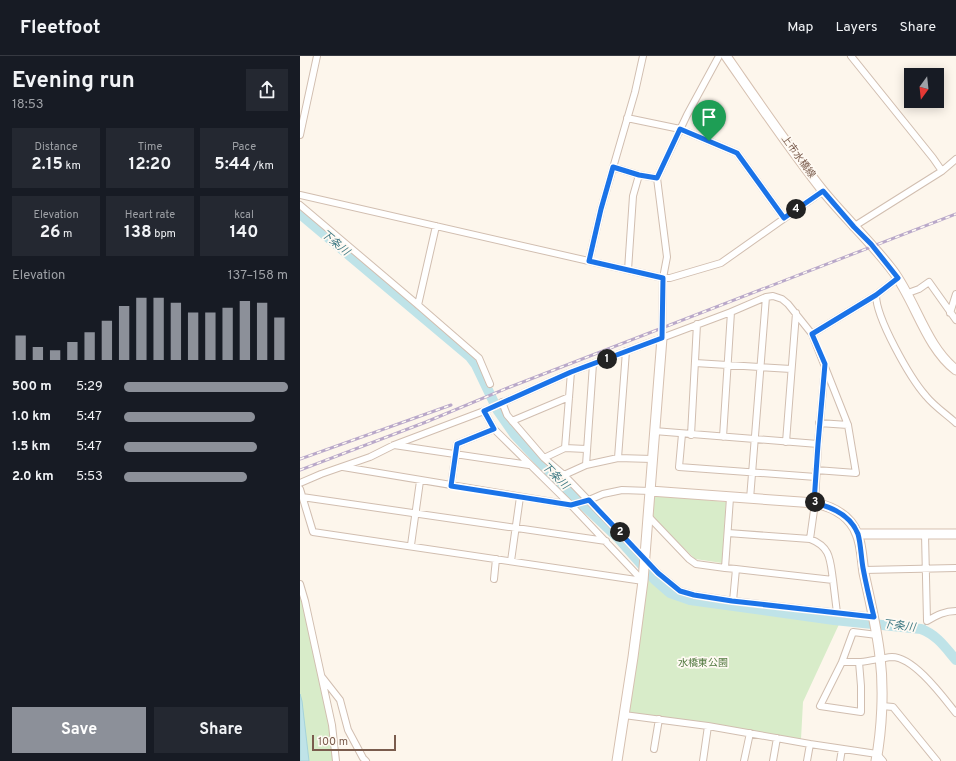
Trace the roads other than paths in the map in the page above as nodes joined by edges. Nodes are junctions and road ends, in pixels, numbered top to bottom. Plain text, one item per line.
1 (317, 56) edge
2 (642, 56) edge
3 (719, 56) edge
4 (726, 56) edge
5 (851, 56) edge
6 (627, 118) junction
7 (680, 129) junction
8 (300, 135) edge
9 (956, 160) edge
10 (613, 167) junction
11 (942, 171) junction
12 (639, 175) junction
13 (657, 178) junction
14 (823, 191) junction
15 (300, 195) edge
16 (300, 205) edge
17 (784, 218) junction
18 (436, 226) junction
19 (854, 227) junction
20 (589, 261) junction
21 (628, 270) junction
22 (663, 278) junction
23 (898, 278) junction
24 (908, 294) junction
25 (956, 294) edge
26 (876, 295) junction
27 (766, 297) junction
28 (418, 305) junction
29 (731, 312) junction
30 (796, 313) junction
31 (950, 313) junction
32 (956, 320) edge
33 (697, 324) junction
34 (812, 334) junction
35 (662, 338) junction
36 (626, 351) junction
37 (593, 364) junction
38 (695, 364) junction
39 (825, 364) junction
40 (727, 365) junction
41 (760, 367) junction
42 (791, 369) junction
43 (956, 370) edge
44 (571, 372) junction
45 (490, 384) dead end
46 (569, 397) junction
47 (500, 403) junction
48 (486, 411) junction
49 (512, 421) junction
50 (956, 423) edge
51 (819, 424) junction
52 (848, 425) junction
53 (494, 429) junction
54 (654, 431) junction
55 (682, 434) junction
56 (691, 435) junction
57 (722, 437) junction
58 (754, 439) junction
59 (786, 442) junction
60 (818, 444) junction
61 (394, 445) junction
62 (565, 448) junction
63 (586, 449) junction
64 (455, 454) junction
65 (544, 458) junction
66 (618, 458) junction
67 (652, 459) junction
68 (529, 465) junction
69 (586, 465) junction
70 (342, 467) junction
71 (816, 470) junction
72 (752, 472) junction
73 (564, 474) junction
74 (816, 477) junction
75 (420, 481) junction
76 (300, 483) edge
77 (451, 486) junction
78 (300, 489) edge
79 (650, 491) junction
80 (520, 497) junction
81 (302, 498) junction
82 (730, 498) junction
83 (750, 498) junction
84 (587, 501) junction
85 (814, 503) junction
86 (573, 505) junction
87 (415, 515) junction
88 (649, 516) junction
89 (516, 529) junction
90 (728, 533) junction
91 (858, 534) junction
92 (925, 534) junction
93 (956, 534) edge
94 (810, 539) junction
95 (606, 542) junction
96 (411, 545) junction
97 (496, 559) junction
98 (644, 560) junction
99 (511, 561) junction
100 (725, 568) junction
101 (926, 568) junction
102 (956, 568) edge
103 (736, 569) junction
104 (864, 570) junction
105 (643, 578) junction
106 (494, 579) dead end
107 (833, 580) junction
108 (300, 584) edge
109 (732, 601) junction
110 (956, 611) edge
111 (837, 613) junction
112 (876, 626) junction
113 (881, 659) junction
114 (842, 662) junction
115 (859, 662) junction
116 (321, 676) junction
117 (882, 706) junction
118 (956, 713) edge
119 (624, 715) junction
120 (659, 719) junction
121 (708, 726) junction
122 (750, 733) junction
123 (777, 738) junction
124 (810, 744) junction
125 (654, 749) dead end
126 (842, 749) junction
127 (879, 759) edge
128 (336, 761) edge
129 (366, 761) edge
130 (617, 761) edge
131 (703, 761) edge
132 (744, 761) edge
133 (773, 761) edge
134 (807, 761) edge
135 (840, 761) edge
136 (937, 761) edge

1 - 8 street
2 - 6 street
3 - 7 street
4 - 14 street, 上市水橋線
5 - 11 street
6 - 7 street
6 - 10 street
7 - 13 street
7 - 17 street
9 - 11 street
10 - 12 street
10 - 20 street
11 - 19 street
12 - 13 street
12 - 21 street
13 - 22 street
14 - 17 street
14 - 19 street, 上市水橋線
15 - 18 street
16 - 28 street
17 - 22 street
18 - 20 street
18 - 28 street
19 - 23 street, 上市水橋線
20 - 21 street
21 - 22 street
22 - 35 street
23 - 24 street, 上市水橋線
23 - 26 street
24 - 31 street
24 - 43 street, 上市水橋線
25 - 31 street
26 - 34 street
26 - 50 street
27 - 29 street
27 - 30 street
27 - 41 street
28 - 45 street
29 - 33 street
29 - 40 street
30 - 34 street
30 - 42 street
31 - 32 street
33 - 35 street
33 - 38 street
34 - 39 street
35 - 36 street
35 - 54 street
36 - 37 street
36 - 66 street
37 - 44 street
37 - 63 street
38 - 40 street
38 - 56 street
39 - 51 street
39 - 52 street
40 - 41 street
40 - 57 street
41 - 42 street
41 - 58 street
42 - 59 street
44 - 46 street
44 - 47 street
46 - 49 street
46 - 62 street
47 - 48 street
47 - 49 street
48 - 53 street
48 - 61 street
49 - 65 street
51 - 52 street
51 - 60 street
52 - 71 street
53 - 64 street
53 - 68 street
54 - 55 street
54 - 67 street
55 - 56 street
55 - 72 street
56 - 57 street
57 - 58 street
58 - 59 street
58 - 72 street
59 - 60 street
60 - 71 street
61 - 64 street
61 - 70 street
62 - 63 street
62 - 65 street
63 - 69 street
64 - 68 street
64 - 77 street
65 - 73 street
66 - 67 street
66 - 69 street
67 - 79 street
68 - 86 street
69 - 73 street
70 - 75 street
70 - 76 street
71 - 74 street
72 - 74 street
72 - 83 street
73 - 84 street
74 - 85 street
75 - 77 street
75 - 87 street
77 - 80 street
78 - 81 street
79 - 82 street
79 - 84 street
79 - 88 street
80 - 86 street
80 - 89 street
81 - 87 street
81 - 96 street
82 - 83 street
82 - 90 street
83 - 85 street
84 - 86 street
84 - 98 street
85 - 91 street
85 - 94 street
86 - 95 street
87 - 89 street
87 - 96 street
88 - 98 street
88 - 100 street
89 - 95 street
89 - 99 street
90 - 94 street
90 - 100 street
91 - 92 street
91 - 104 street
92 - 93 street
92 - 101 street
94 - 107 street
95 - 105 street
96 - 97 street
97 - 99 street
97 - 106 street
98 - 105 street
98 - 109 street
99 - 105 street
100 - 103 street
101 - 102 street
101 - 104 street
101 - 110 street
103 - 107 street
103 - 109 street
104 - 112 street
105 - 119 street
107 - 111 street
108 - 116 street
109 - 111 street
111 - 112 street
112 - 113 street
112 - 114 street
113 - 115 street
113 - 117 street
113 - 118 street
114 - 115 street
114 - 115 street
116 - 128 street
116 - 129 street
117 - 127 street
117 - 136 street
119 - 120 street
119 - 130 street
120 - 121 street
120 - 125 street
121 - 122 street
121 - 131 street
122 - 123 street
122 - 132 street
123 - 124 street
123 - 133 street
124 - 126 street
124 - 134 street
126 - 127 street
126 - 135 street

